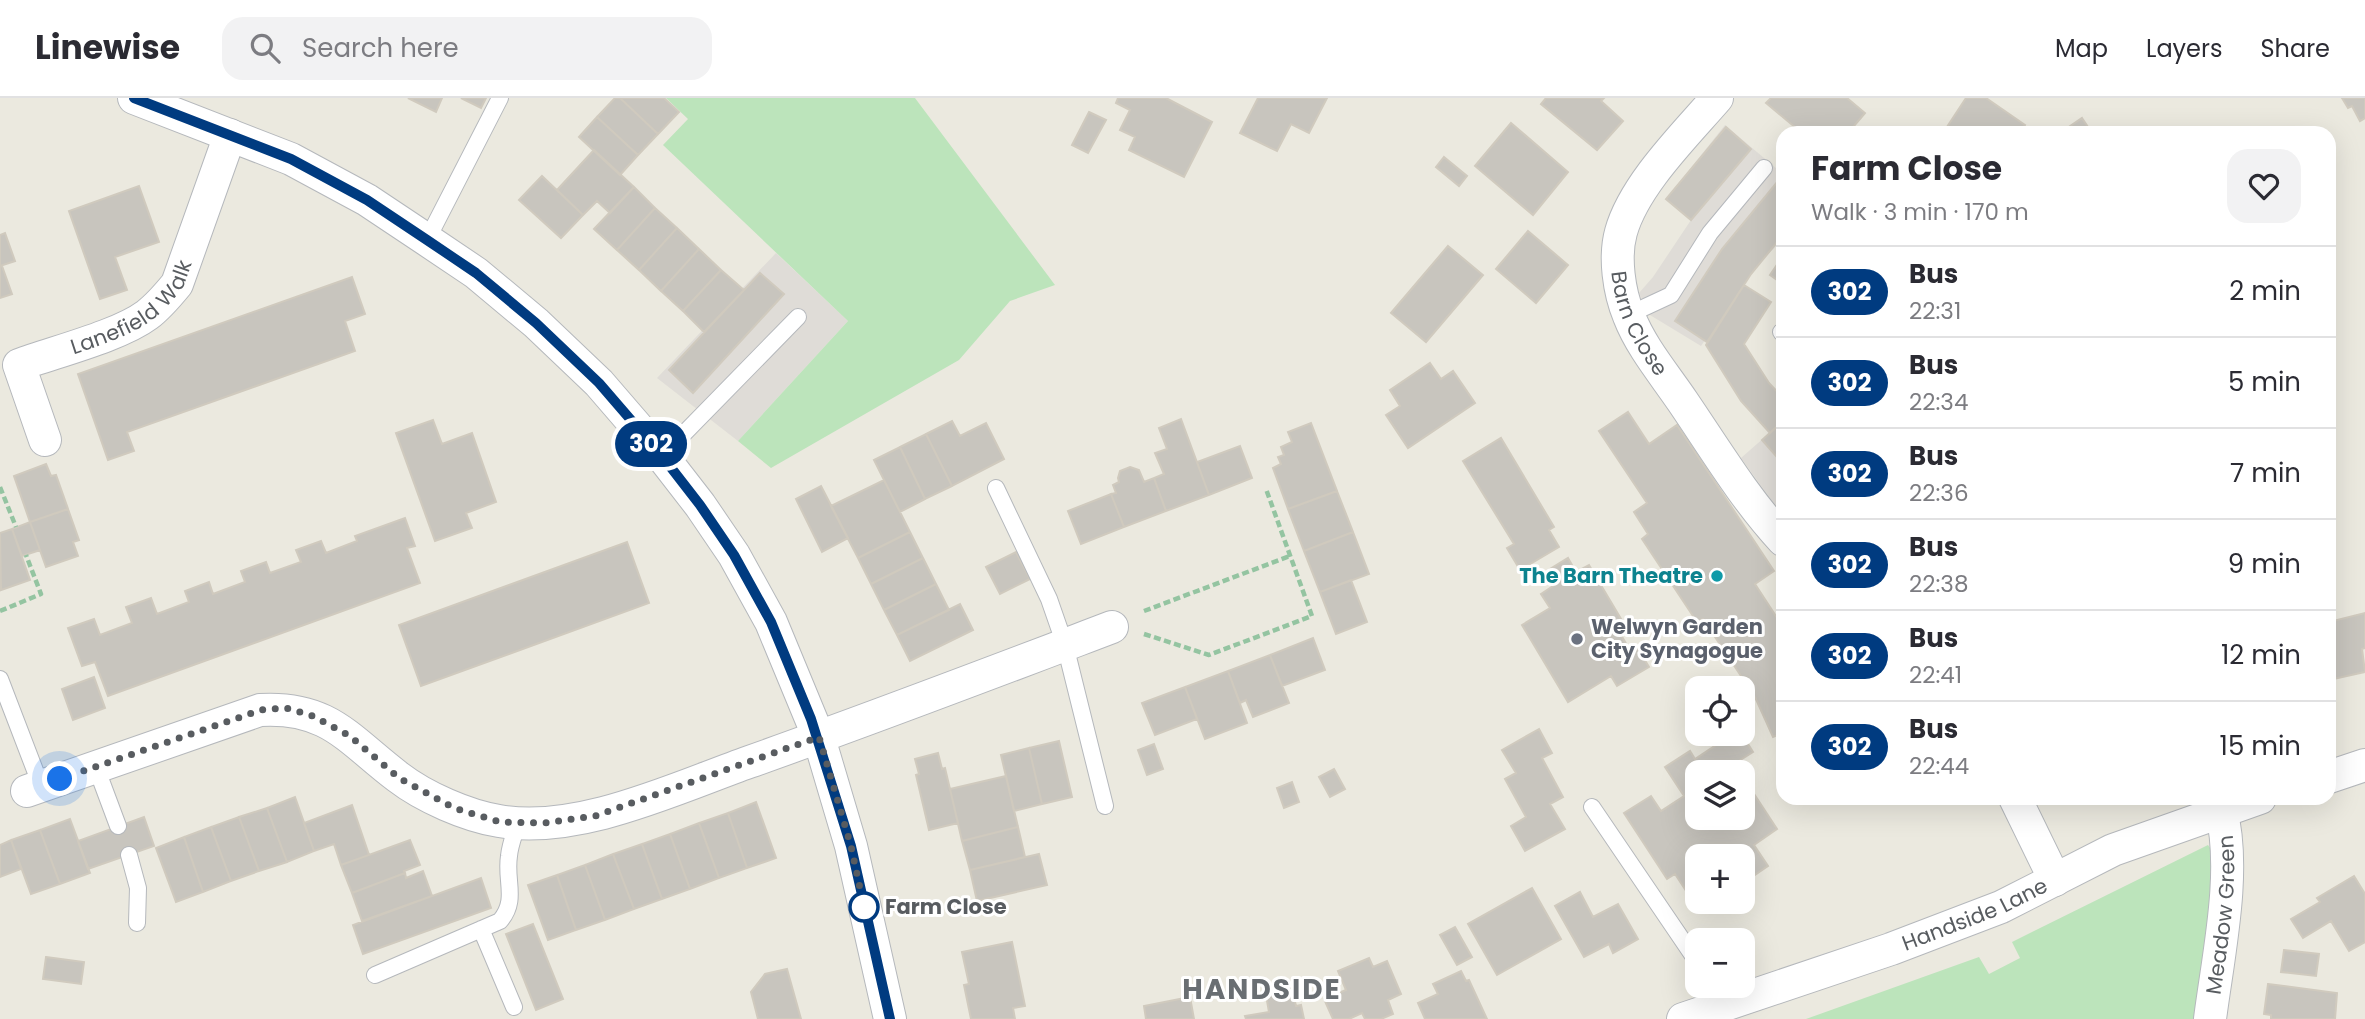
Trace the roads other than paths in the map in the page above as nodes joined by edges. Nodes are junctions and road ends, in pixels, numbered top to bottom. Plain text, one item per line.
1 (134, 98) edge
2 (500, 98) edge
3 (1717, 98) edge
4 (230, 135) junction
5 (1764, 167) dead end
6 (427, 240) junction
7 (1628, 315) junction
8 (798, 317) dead end
9 (45, 440) dead end
10 (662, 456) junction
11 (996, 488) dead end
12 (1776, 532) edge
13 (1112, 627) road end
14 (1065, 645) junction
15 (0, 679) edge
16 (819, 737) junction
17 (2365, 765) edge
18 (96, 766) junction
19 (2336, 774) edge
20 (34, 788) joint
21 (2018, 805) edge
22 (2237, 805) edge
23 (1105, 806) dead end
24 (1592, 807) dead end
25 (2221, 810) junction
26 (518, 822) junction
27 (118, 826) dead end
28 (129, 855) dead end
29 (2055, 880) junction
30 (137, 923) dead end
31 (481, 929) junction
32 (1685, 944) edge
33 (375, 975) dead end
34 (1737, 1002) edge
35 (514, 1007) dead end
36 (890, 1019) edge
37 (1683, 1019) edge
38 (2210, 1019) edge

1 - 4 street
2 - 6 lane
3 - 7 street, Barn Close
4 - 6 street
4 - 9 street, Lanefield Walk
5 - 7 lane
6 - 10 street
7 - 12 street, Barn Close
8 - 10 lane
10 - 16 street
11 - 14 lane
13 - 14 street
14 - 16 street
14 - 23 lane
15 - 20 lane
16 - 26 street
16 - 36 street
17 - 19 street
18 - 20 street
18 - 26 street
18 - 27 lane
21 - 29 street
22 - 25 street, Handside Lane
24 - 32 lane
25 - 29 street, Handside Lane
25 - 38 street, Meadow Green
26 - 31 lane
28 - 30 lane
29 - 34 street, Handside Lane
31 - 33 lane
31 - 35 lane
34 - 37 street, Handside Lane

